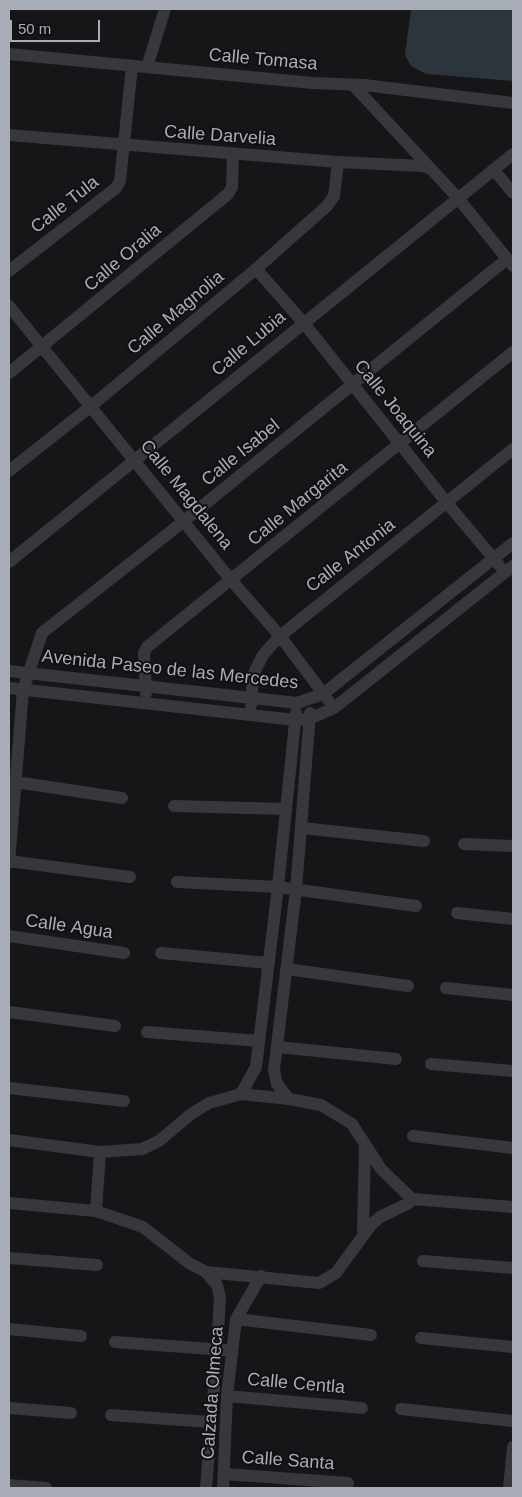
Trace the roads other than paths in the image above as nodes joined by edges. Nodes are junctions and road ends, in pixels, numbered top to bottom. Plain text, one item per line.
1 (165, 9) edge
2 (9, 54) edge
3 (132, 66) junction
4 (147, 67) junction
5 (353, 85) junction
6 (513, 103) edge
7 (9, 136) edge
8 (125, 146) junction
9 (233, 154) junction
10 (513, 154) edge
11 (338, 162) junction
12 (429, 168) junction
13 (494, 170) junction
14 (513, 193) edge
15 (456, 197) junction
16 (510, 262) edge
17 (256, 269) junction
18 (9, 271) edge
19 (9, 306) edge
20 (304, 322) junction
21 (42, 348) junction
22 (513, 352) edge
23 (9, 374) edge
24 (352, 384) junction
25 (90, 407) junction
26 (401, 444) junction
27 (513, 450) edge
28 (135, 460) junction
29 (9, 471) edge
30 (447, 503) junction
31 (184, 521) junction
32 (513, 543) edge
33 (494, 559) junction
34 (9, 562) edge
35 (509, 569) edge
36 (231, 580) junction
37 (280, 636) junction
38 (9, 671) edge
39 (28, 674) junction
40 (145, 686) junction
41 (9, 688) edge
42 (23, 690) junction
43 (323, 694) junction
44 (252, 697) junction
45 (311, 699) junction
46 (146, 703) junction
47 (297, 703) junction
48 (334, 708) junction
49 (250, 715) junction
50 (309, 719) junction
51 (295, 720) junction
52 (12, 781) edge
53 (122, 798) dead end
54 (174, 806) dead end
55 (286, 809) junction
56 (302, 828) junction
57 (424, 841) dead end
58 (464, 844) dead end
59 (513, 846) edge
60 (9, 862) edge
61 (130, 877) dead end
62 (177, 882) dead end
63 (278, 887) junction
64 (296, 890) junction
65 (416, 906) dead end
66 (457, 913) dead end
67 (513, 919) edge
68 (9, 936) edge
69 (124, 953) dead end
70 (161, 953) dead end
71 (268, 963) junction
72 (287, 969) junction
73 (408, 986) dead end
74 (446, 988) dead end
75 (513, 995) edge
76 (9, 1012) edge
77 (114, 1026) dead end
78 (147, 1032) dead end
79 (259, 1041) junction
80 (278, 1047) junction
81 (396, 1059) dead end
82 (431, 1064) dead end
83 (513, 1071) edge
84 (9, 1088) edge
85 (241, 1094) junction
86 (289, 1099) junction
87 (124, 1100) dead end
88 (413, 1136) dead end
89 (9, 1140) edge
90 (365, 1143) junction
91 (513, 1148) edge
92 (100, 1152) junction
93 (412, 1199) junction
94 (9, 1203) edge
95 (513, 1207) edge
96 (96, 1211) junction
97 (363, 1232) junction
98 (9, 1258) edge
99 (424, 1261) dead end
100 (97, 1265) dead end
101 (513, 1268) edge
102 (206, 1272) junction
103 (261, 1276) junction
104 (236, 1319) junction
105 (9, 1329) edge
106 (371, 1335) dead end
107 (81, 1336) dead end
108 (421, 1338) dead end
109 (115, 1342) dead end
110 (513, 1347) edge
111 (217, 1348) junction
112 (232, 1351) junction
113 (227, 1396) junction
114 (9, 1408) edge
115 (362, 1408) dead end
116 (401, 1409) dead end
117 (71, 1413) dead end
118 (111, 1415) dead end
119 (513, 1420) edge
120 (210, 1422) junction
121 (513, 1447) edge
122 (225, 1474) junction
123 (348, 1483) dead end
124 (9, 1485) edge
125 (46, 1488) edge
126 (206, 1488) edge
127 (223, 1488) edge
128 (509, 1488) edge

1 - 4 street
2 - 3 street, Calle Tomasa
3 - 4 street, Calle Tomasa
3 - 8 street, Calle Tula
4 - 5 street, Calle Tomasa
5 - 6 street, Calle Tomasa
5 - 12 street
7 - 8 street, Calle Darvelia
8 - 9 street, Calle Darvelia
8 - 18 street, Calle Tula
9 - 11 street, Calle Darvelia
9 - 21 street, Calle Oralia
10 - 13 street, Calle Lubia
11 - 12 street, Calle Darvelia
11 - 17 street, Calle Magnolia
12 - 15 street
13 - 14 street
13 - 15 street, Calle Lubia
15 - 16 street
15 - 20 street, Calle Lubia
16 - 24 street, Calle Isabel
17 - 20 street, Calle Joaquina
17 - 25 street, Calle Magnolia
19 - 21 street, Calle Magdalena
20 - 24 street, Calle Joaquina
20 - 28 street, Calle Lubia
21 - 23 street, Calle Oralia
21 - 25 street, Calle Magdalena
22 - 26 street, Calle Margarita
24 - 26 street, Calle Joaquina
24 - 31 street, Calle Isabel
25 - 28 street, Calle Magdalena
25 - 29 street, Calle Magnolia
26 - 30 street, Calle Joaquina
26 - 36 street, Calle Margarita
27 - 30 street, Calle Antonia
28 - 31 street, Calle Magdalena
28 - 34 street, Calle Lubia
30 - 33 street, Calle Joaquina
30 - 37 street, Calle Antonia
31 - 36 street, Calle Magdalena
31 - 39 street, Calle Isabel
32 - 33 street, Avenida Paseo de las Mercedes
33 - 35 street, Calle Joaquina
33 - 43 street, Avenida Paseo de las Mercedes
35 - 48 street, Avenida Paseo de las Mercedes
36 - 37 street, Calle Magdalena
36 - 40 street, Calle Margarita
37 - 43 street, Calle Magdalena
37 - 44 street, Calle Antonia
38 - 39 street, Avenida Paseo de las Mercedes
39 - 40 street, Avenida Paseo de las Mercedes
39 - 42 street, Calle Isabel
40 - 44 street, Avenida Paseo de las Mercedes
40 - 46 street, Calle Margarita
41 - 42 street, Avenida Paseo de las Mercedes
42 - 46 street, Avenida Paseo de las Mercedes
42 - 52 street, Calle Isabel
43 - 45 street, Avenida Paseo de las Mercedes
43 - 48 street, Calle Magdalena
44 - 47 street, Avenida Paseo de las Mercedes
44 - 49 street, Calle Antonia
45 - 47 street, Avenida Paseo de las Mercedes
45 - 50 street
46 - 49 street, Avenida Paseo de las Mercedes
47 - 51 street
48 - 50 street, Avenida Paseo de las Mercedes
49 - 51 street, Avenida Paseo de las Mercedes
50 - 51 street, Avenida Paseo de las Mercedes
50 - 56 street
51 - 55 street
52 - 53 street
52 - 60 street, Calle Isabel
54 - 55 street
55 - 63 street
56 - 57 street
56 - 64 street
58 - 59 street
60 - 61 street
62 - 63 street
63 - 64 street
63 - 71 street
64 - 65 street
64 - 72 street
66 - 67 street
68 - 69 street, Calle Agua
70 - 71 street
71 - 79 street
72 - 73 street
72 - 80 street
74 - 75 street
76 - 77 street
78 - 79 street
79 - 85 street
80 - 81 street
80 - 86 street
82 - 83 street
84 - 87 street
85 - 86 street
85 - 92 street
86 - 90 street
88 - 91 street
89 - 92 street
90 - 93 street
90 - 97 street
92 - 96 street
93 - 95 street
93 - 97 street
94 - 96 street
96 - 102 street
97 - 103 street
98 - 100 street
99 - 101 street
102 - 103 street
102 - 111 street
103 - 104 street, Calzada Olmeca
104 - 106 street
104 - 112 street, Calzada Olmeca
105 - 107 street
108 - 110 street
109 - 111 street
111 - 112 street
111 - 120 street
112 - 113 street, Calzada Olmeca
113 - 115 street, Calle Centla
113 - 122 street, Calzada Olmeca
114 - 117 street
116 - 119 street
118 - 120 street
120 - 126 street
121 - 128 street
122 - 123 street, Calle Santa
122 - 127 street, Calzada Olmeca
124 - 125 street

